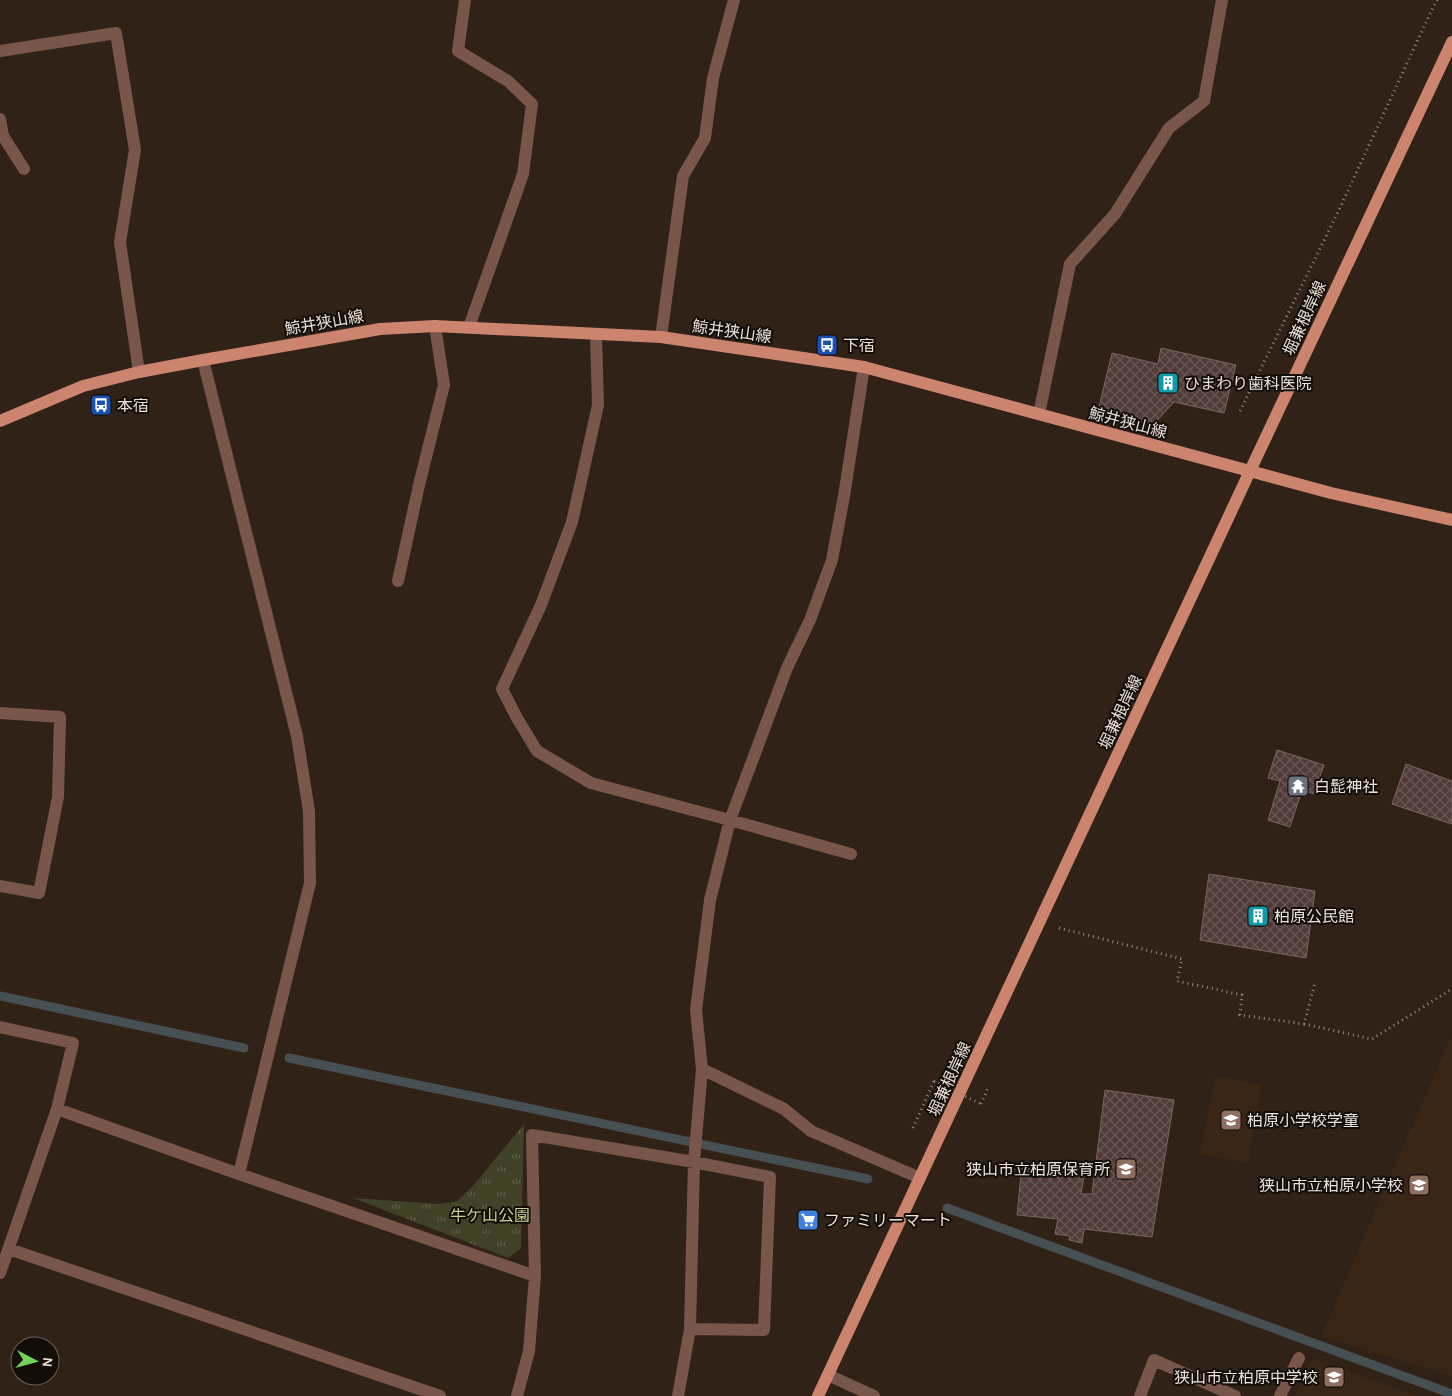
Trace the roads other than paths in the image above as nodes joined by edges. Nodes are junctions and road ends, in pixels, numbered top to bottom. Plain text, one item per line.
1 (465, 0) edge
2 (734, 0) edge
3 (1222, 0) edge
4 (1452, 42) edge
5 (0, 51) edge
6 (0, 119) edge
7 (2, 136) edge
8 (24, 169) dead end
9 (435, 326) junction
10 (469, 327) junction
11 (596, 335) junction
12 (661, 337) junction
13 (203, 360) junction
14 (864, 367) junction
15 (139, 372) junction
16 (1039, 414) junction
17 (0, 421) edge
18 (1250, 471) junction
19 (1452, 520) edge
20 (398, 580) dead end
21 (0, 713) edge
22 (730, 820) junction
23 (851, 854) dead end
24 (0, 886) edge
25 (0, 1026) edge
26 (702, 1069) junction
27 (57, 1109) junction
28 (694, 1162) junction
29 (239, 1174) junction
30 (920, 1178) junction
31 (9, 1249) junction
32 (0, 1274) edge
33 (535, 1276) junction
34 (690, 1329) junction
35 (1299, 1358) dead end
36 (828, 1375) junction
37 (440, 1396) edge
38 (517, 1396) edge
39 (678, 1396) edge
40 (818, 1396) edge
41 (874, 1396) edge
42 (1140, 1396) edge
43 (1235, 1396) edge
44 (1280, 1396) edge

1 - 10 street
2 - 12 street
3 - 16 street
4 - 18 main road, 堀兼根岸線
5 - 15 street
6 - 7 street
7 - 8 street
9 - 10 main road, 鯨井狭山線
9 - 13 main road, 鯨井狭山線
9 - 20 street
10 - 11 main road, 鯨井狭山線
11 - 12 main road, 鯨井狭山線
11 - 22 street
12 - 14 main road, 鯨井狭山線
13 - 15 main road, 鯨井狭山線
13 - 29 street
14 - 16 main road, 鯨井狭山線
14 - 22 street
15 - 17 main road, 鯨井狭山線
16 - 18 main road, 鯨井狭山線
18 - 19 main road, 鯨井狭山線
18 - 30 main road, 堀兼根岸線
21 - 24 street
22 - 23 street
22 - 26 street
25 - 27 street
26 - 28 street
26 - 30 street
27 - 29 street
27 - 31 street
28 - 33 street
28 - 34 street
28 - 34 street
29 - 33 street
30 - 36 main road, 堀兼根岸線
31 - 32 street
31 - 37 street
33 - 38 street
34 - 39 street
35 - 44 street
36 - 40 main road, 堀兼根岸線
36 - 41 street
42 - 43 street

